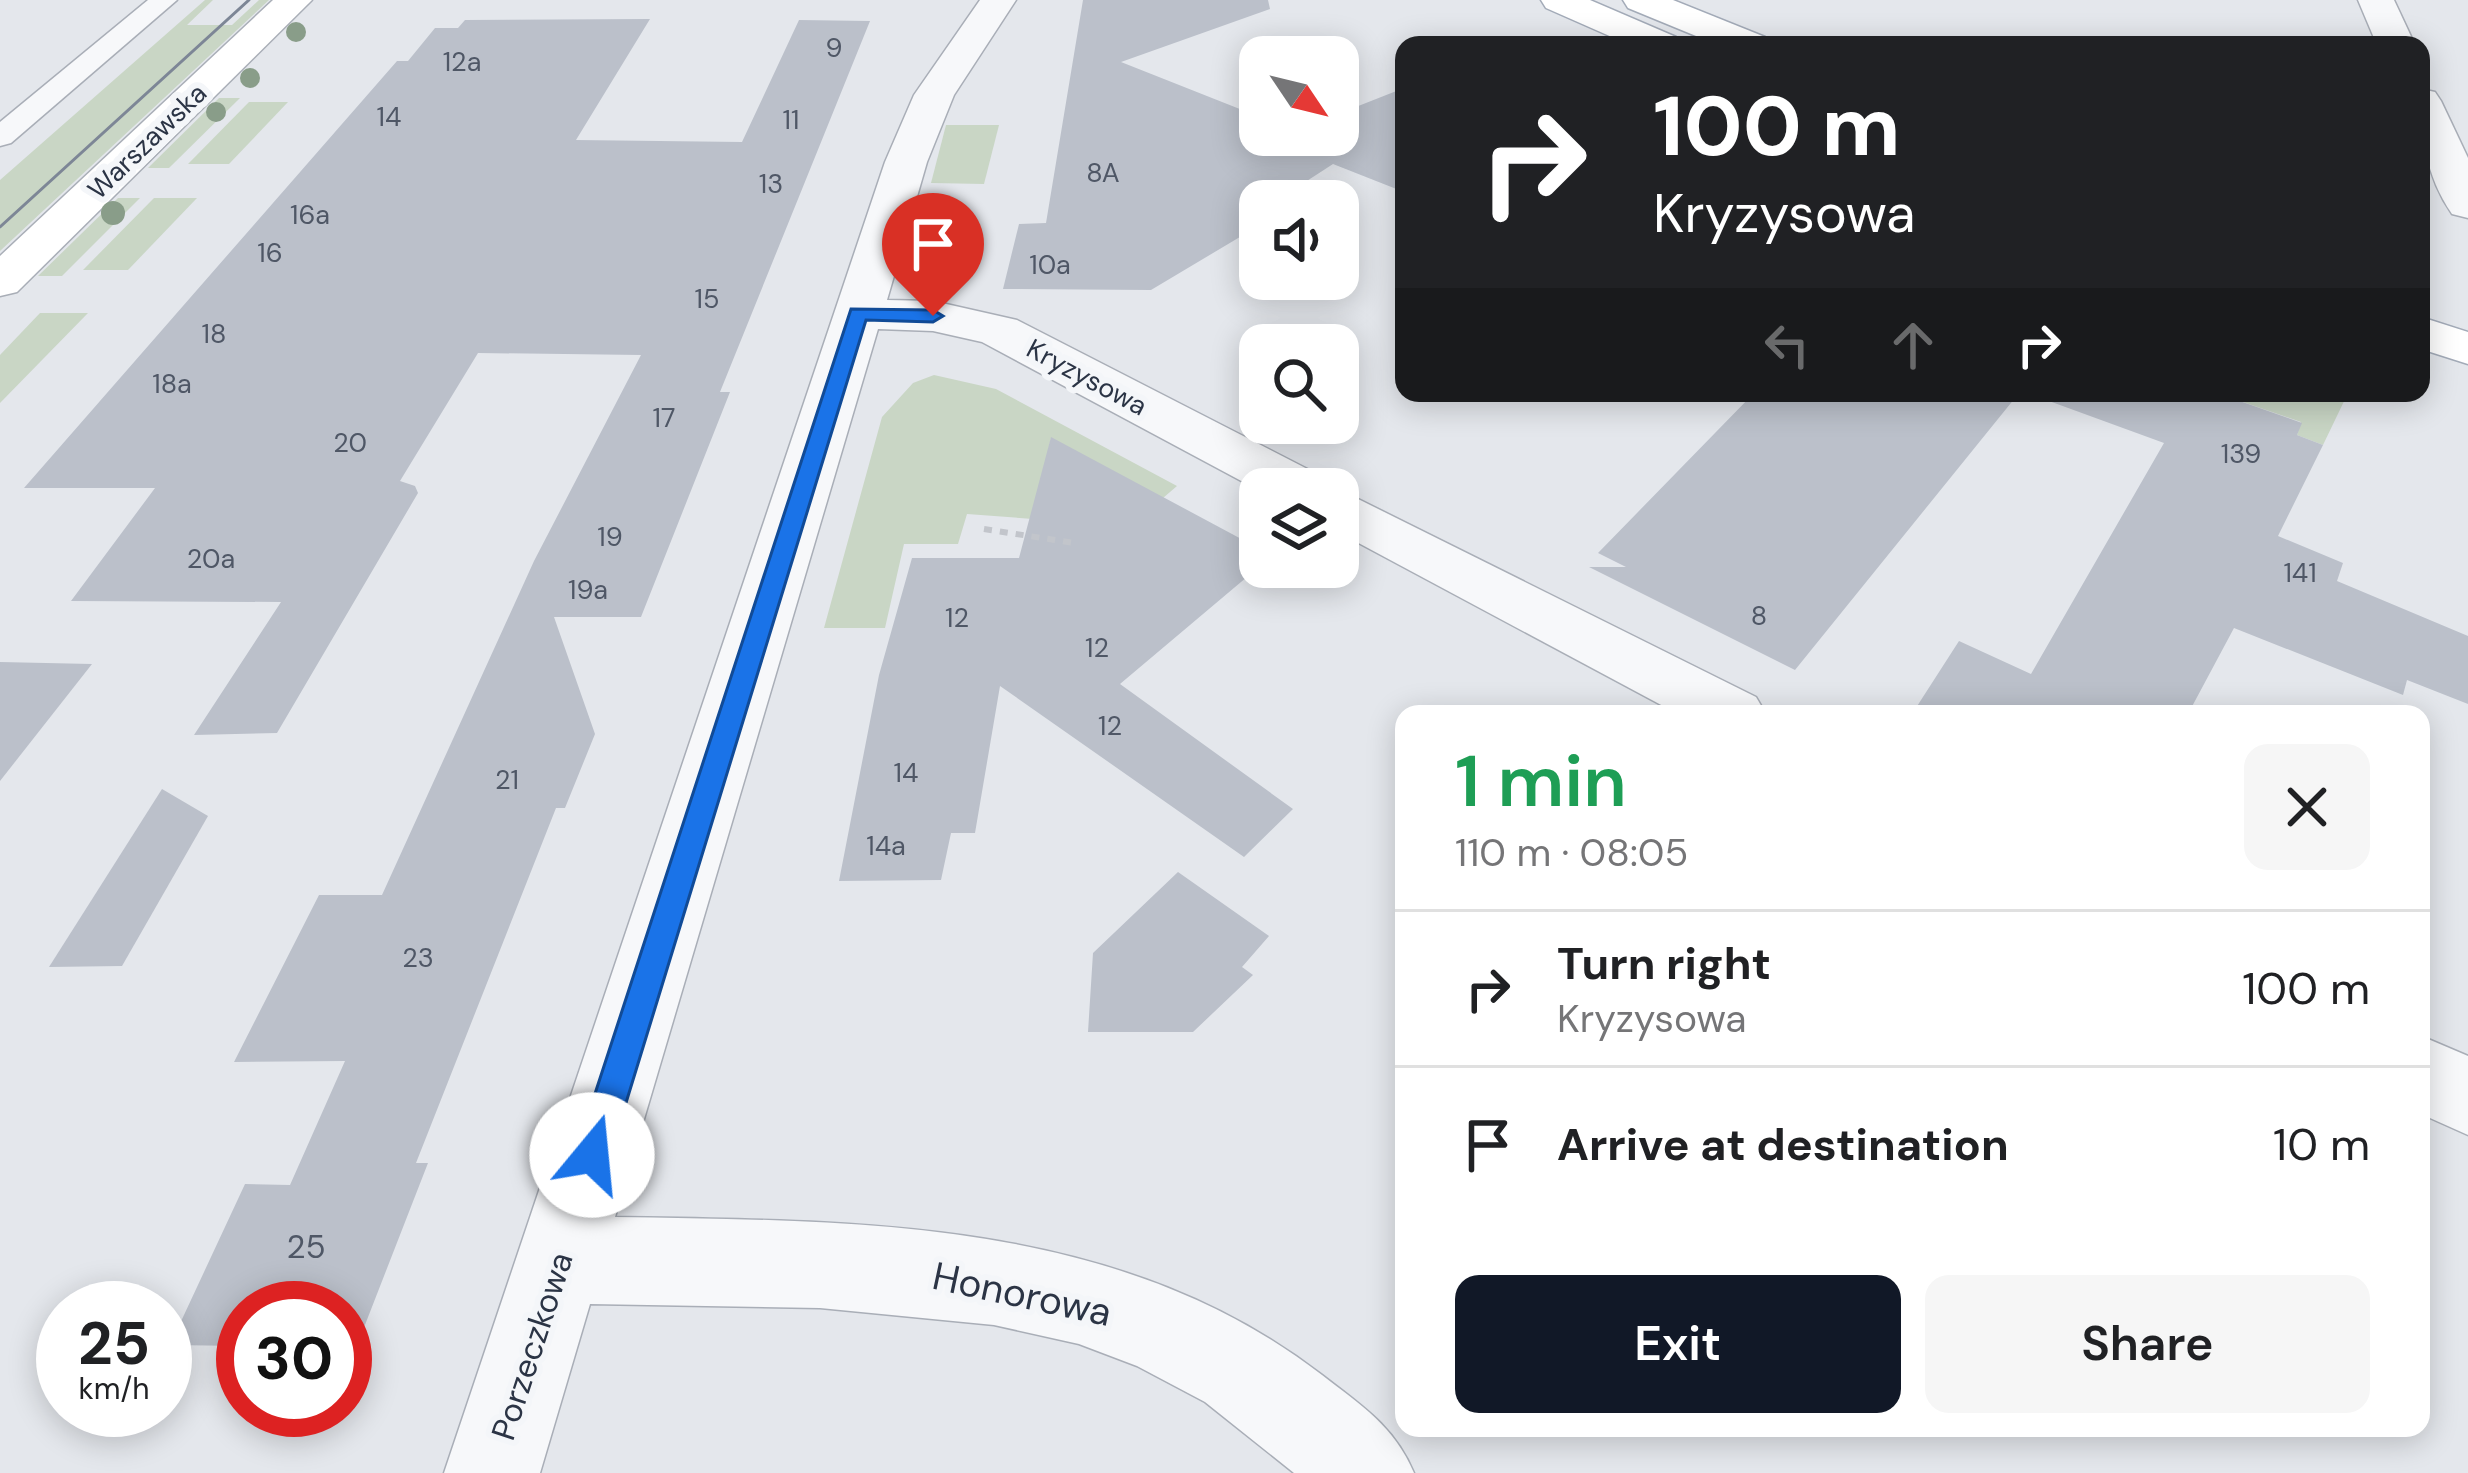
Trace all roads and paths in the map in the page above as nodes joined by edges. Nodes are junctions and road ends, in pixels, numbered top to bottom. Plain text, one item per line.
1 (164, 0) edge
2 (294, 0) edge
3 (998, 0) edge
4 (1559, 0) edge
5 (1641, 0) edge
6 (2376, 0) edge
7 (1641, 36) edge
8 (1729, 36) edge
9 (2392, 36) edge
10 (2430, 120) edge
11 (0, 137) edge
12 (2468, 206) edge
13 (0, 282) edge
14 (2430, 292) edge
15 (2468, 305) edge
16 (858, 314) junction
17 (2430, 335) edge
18 (2468, 349) edge
19 (1261, 468) edge
20 (1359, 519) edge
21 (984, 529) dead end
22 (1074, 543) dead end
23 (1715, 705) edge
24 (2430, 1078) edge
25 (2468, 1097) edge
26 (559, 1260) junction
27 (492, 1473) edge
28 (1366, 1473) edge

1 - 11 lane
2 - 13 street, Warszawska
3 - 16 street, Porzeczkowa
4 - 7 street
5 - 8 street
6 - 9 street
10 - 12 street
14 - 15 street
16 - 19 street, Kryzysowa
16 - 26 street, Porzeczkowa
17 - 18 street
20 - 23 street
21 - 22 path
24 - 25 street
26 - 27 street, Porzeczkowa
26 - 28 street, Honorowa

